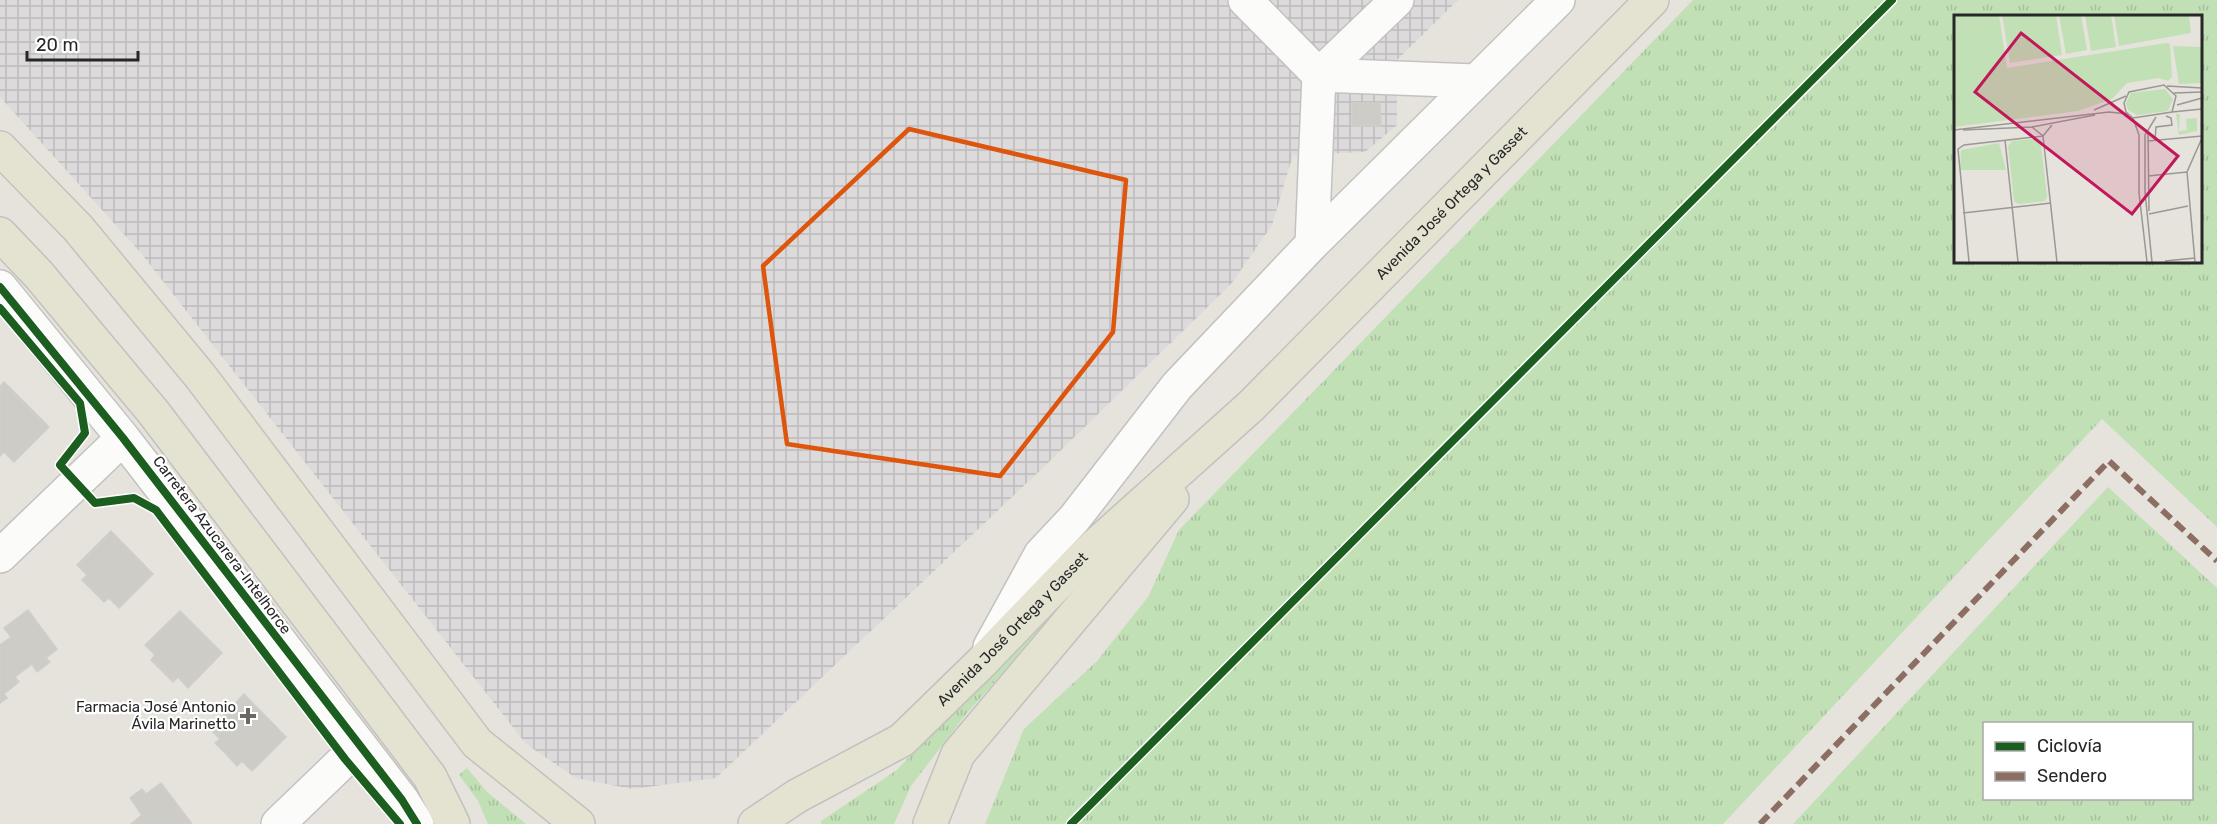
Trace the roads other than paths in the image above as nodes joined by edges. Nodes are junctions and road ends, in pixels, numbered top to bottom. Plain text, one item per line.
1 (1245, 0) edge
2 (1397, 0) edge
3 (1558, 0) edge
4 (1652, 0) edge
5 (1319, 75) junction
6 (1475, 81) junction
7 (0, 148) edge
8 (0, 234) edge
9 (1312, 244) junction
10 (0, 287) edge
11 (1251, 406) junction
12 (123, 438) junction
13 (0, 556) edge
14 (981, 663) junction
15 (359, 746) junction
16 (297, 817) edge
17 (417, 824) edge
18 (453, 824) edge
19 (578, 824) edge
20 (755, 824) edge
21 (930, 824) edge

1 - 5 street
2 - 5 street
3 - 6 street
4 - 11 main road, Avenida José Ortega y Gasset
5 - 6 street
5 - 9 street
6 - 9 street
7 - 19 main road
8 - 18 main road, Carretera Azucarera-Intelhorce
9 - 14 street
10 - 12 street, Carretera Azucarera-Intelhorce
11 - 14 main road, Avenida José Ortega y Gasset
11 - 21 main road, Avenida José Ortega y Gasset
12 - 13 street
12 - 15 street, Carretera Azucarera-Intelhorce
14 - 20 main road, Avenida José Ortega y Gasset
15 - 16 street
15 - 17 street, Carretera Azucarera-Intelhorce

